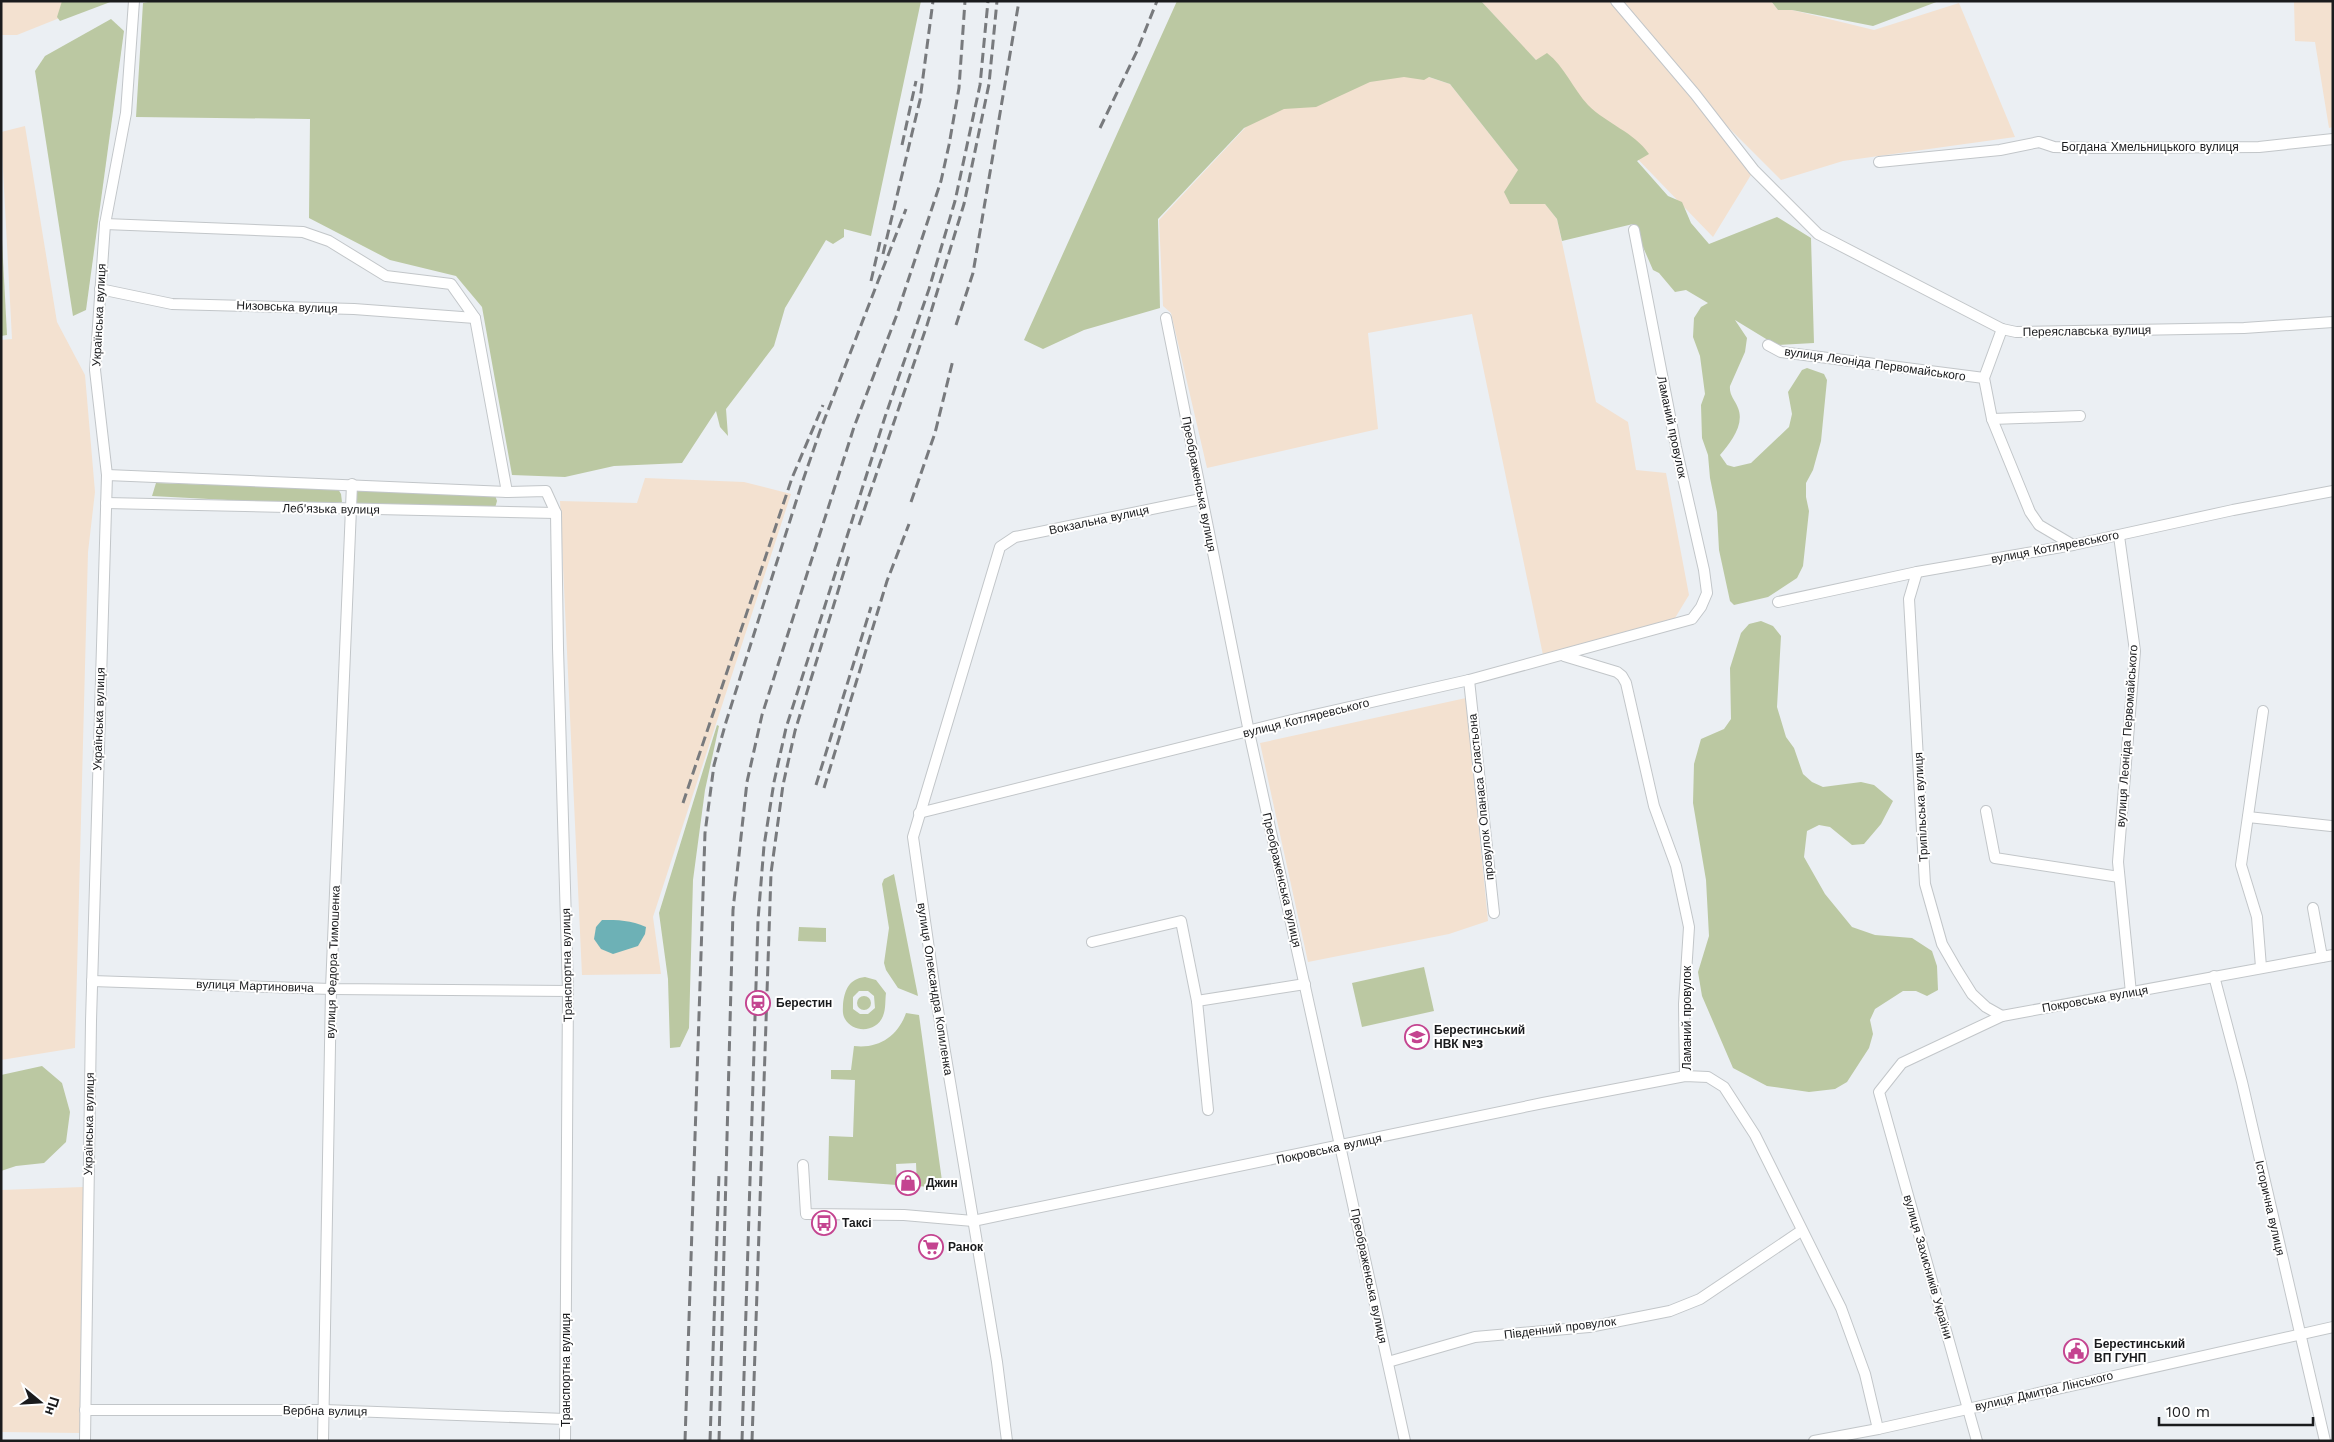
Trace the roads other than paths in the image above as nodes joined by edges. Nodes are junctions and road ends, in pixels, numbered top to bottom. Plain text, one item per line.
1 (134, 1) edge
2 (1616, 1) edge
3 (2333, 139) edge
4 (1879, 162) dead end
5 (105, 224) junction
6 (1634, 230) dead end
7 (100, 289) junction
8 (475, 318) junction
9 (1166, 318) dead end
10 (2333, 322) edge
11 (2002, 329) junction
12 (1768, 345) dead end
13 (1984, 378) junction
14 (2080, 416) dead end
15 (1992, 418) junction
16 (107, 476) junction
17 (352, 484) junction
18 (546, 491) joint
19 (2333, 491) edge
20 (506, 492) junction
21 (1201, 499) junction
22 (106, 503) junction
23 (351, 510) junction
24 (556, 513) junction
25 (2118, 536) junction
26 (2073, 545) junction
27 (1000, 547) joint
28 (1916, 572) junction
29 (1778, 602) dead end
30 (1692, 619) joint
31 (1562, 655) junction
32 (1469, 680) junction
33 (2263, 711) dead end
34 (1249, 732) junction
35 (1986, 811) dead end
36 (919, 812) junction
37 (2248, 817) junction
38 (2331, 826) dead end
39 (2119, 877) junction
40 (2313, 908) dead end
41 (1494, 913) dead end
42 (1092, 942) dead end
43 (2333, 956) edge
44 (2322, 957) junction
45 (2261, 968) junction
46 (2214, 976) junction
47 (92, 981) junction
48 (1305, 984) junction
49 (332, 989) junction
50 (568, 991) junction
51 (2131, 993) junction
52 (1197, 1001) junction
53 (2002, 1016) junction
54 (1685, 1076) junction
55 (1879, 1092) joint
56 (1208, 1110) dead end
57 (1342, 1146) junction
58 (803, 1165) dead end
59 (973, 1221) junction
60 (1802, 1232) junction
61 (2333, 1327) edge
62 (2298, 1334) junction
63 (1388, 1362) junction
64 (1968, 1408) junction
65 (85, 1410) junction
66 (324, 1410) junction
67 (566, 1419) junction
68 (1878, 1429) junction
69 (85, 1441) edge
70 (323, 1441) edge
71 (565, 1441) edge
72 (1007, 1441) edge
73 (1405, 1441) edge
74 (1814, 1441) edge
75 (1977, 1441) edge
76 (2325, 1441) edge

1 - 5 street, Українська вулиця
2 - 11 street, Переяславська вулиця
3 - 4 street, Богдана Хмельницького вулиця
5 - 7 street, Українська вулиця
5 - 8 street
6 - 30 street, Ламаний провулок
7 - 8 street, Низовська вулиця
7 - 16 street, Українська вулиця
8 - 20 street
9 - 21 street, Преображенська вулиця
10 - 11 street, Переяславська вулиця
11 - 13 street, вулиця Леоніда Первомайського
12 - 13 street, вулиця Леоніда Первомайського
13 - 15 street, вулиця Леоніда Первомайського
14 - 15 street
15 - 26 street, вулиця Леоніда Первомайського
16 - 17 street, Леб'язька вулиця
16 - 22 street, Українська вулиця
17 - 20 street, Леб'язька вулиця
17 - 23 street, вулиця Федора Тимошенка
18 - 20 street, Леб'язька вулиця
18 - 24 street, Транспортна вулиця
19 - 25 street, вулиця Котляревського
21 - 27 street, Вокзальна вулиця
21 - 34 street, Преображенська вулиця
22 - 23 street, Леб'язька вулиця
22 - 47 street, Українська вулиця
23 - 24 street, Леб'язька вулиця
23 - 49 street, вулиця Федора Тимошенка
24 - 50 street, Транспортна вулиця
25 - 26 street, вулиця Котляревського
25 - 39 street, вулиця Леоніда Первомайського
26 - 28 street, вулиця Котляревського
27 - 36 street, вулиця Олександра Копиленка
28 - 29 street, вулиця Котляревського
28 - 53 street, Трипільська вулиця
30 - 31 street, вулиця Котляревського
31 - 32 street, вулиця Котляревського
31 - 54 street, Ламаний провулок
32 - 34 street, вулиця Котляревського
32 - 41 street, провулок Опанаса Сластьона
33 - 37 street
34 - 36 street, вулиця Котляревського
34 - 48 street, Преображенська вулиця
35 - 39 street
36 - 59 street, вулиця Олександра Копиленка
37 - 38 street
37 - 45 street
39 - 51 street, вулиця Леоніда Первомайського
40 - 44 street
42 - 52 street
43 - 44 street, Покровська вулиця
44 - 45 street, Покровська вулиця
45 - 46 street, Покровська вулиця
46 - 51 street, Покровська вулиця
46 - 62 street, Історична вулиця
47 - 49 street, вулиця Мартиновича
47 - 65 street, Українська вулиця
48 - 52 street
48 - 57 street, Преображенська вулиця
49 - 50 street, вулиця Мартиновича
49 - 66 street, вулиця Федора Тимошенка
50 - 67 street, Транспортна вулиця
51 - 53 street, Покровська вулиця
52 - 56 street
53 - 55 street, Покровська вулиця
54 - 57 street, Покровська вулиця
54 - 60 street, Ламаний провулок
55 - 64 street, вулиця Захисників України
57 - 59 street, Покровська вулиця
57 - 63 street, Преображенська вулиця
58 - 59 street, Покровська вулиця
59 - 72 street, вулиця Олександра Копиленка
60 - 63 street, Південний провулок
60 - 68 street, Ламаний провулок
61 - 62 street, вулиця Дмитра Лінського
62 - 64 street, вулиця Дмитра Лінського
62 - 76 street, Історична вулиця
63 - 73 street, Преображенська вулиця
64 - 68 street, вулиця Дмитра Лінського
64 - 75 street, вулиця Захисників України
65 - 66 street, Вербна вулиця
65 - 69 street, Українська вулиця
66 - 67 street, Вербна вулиця
66 - 70 street, вулиця Федора Тимошенка
67 - 71 street, Транспортна вулиця
68 - 74 street, вулиця Дмитра Лінського

